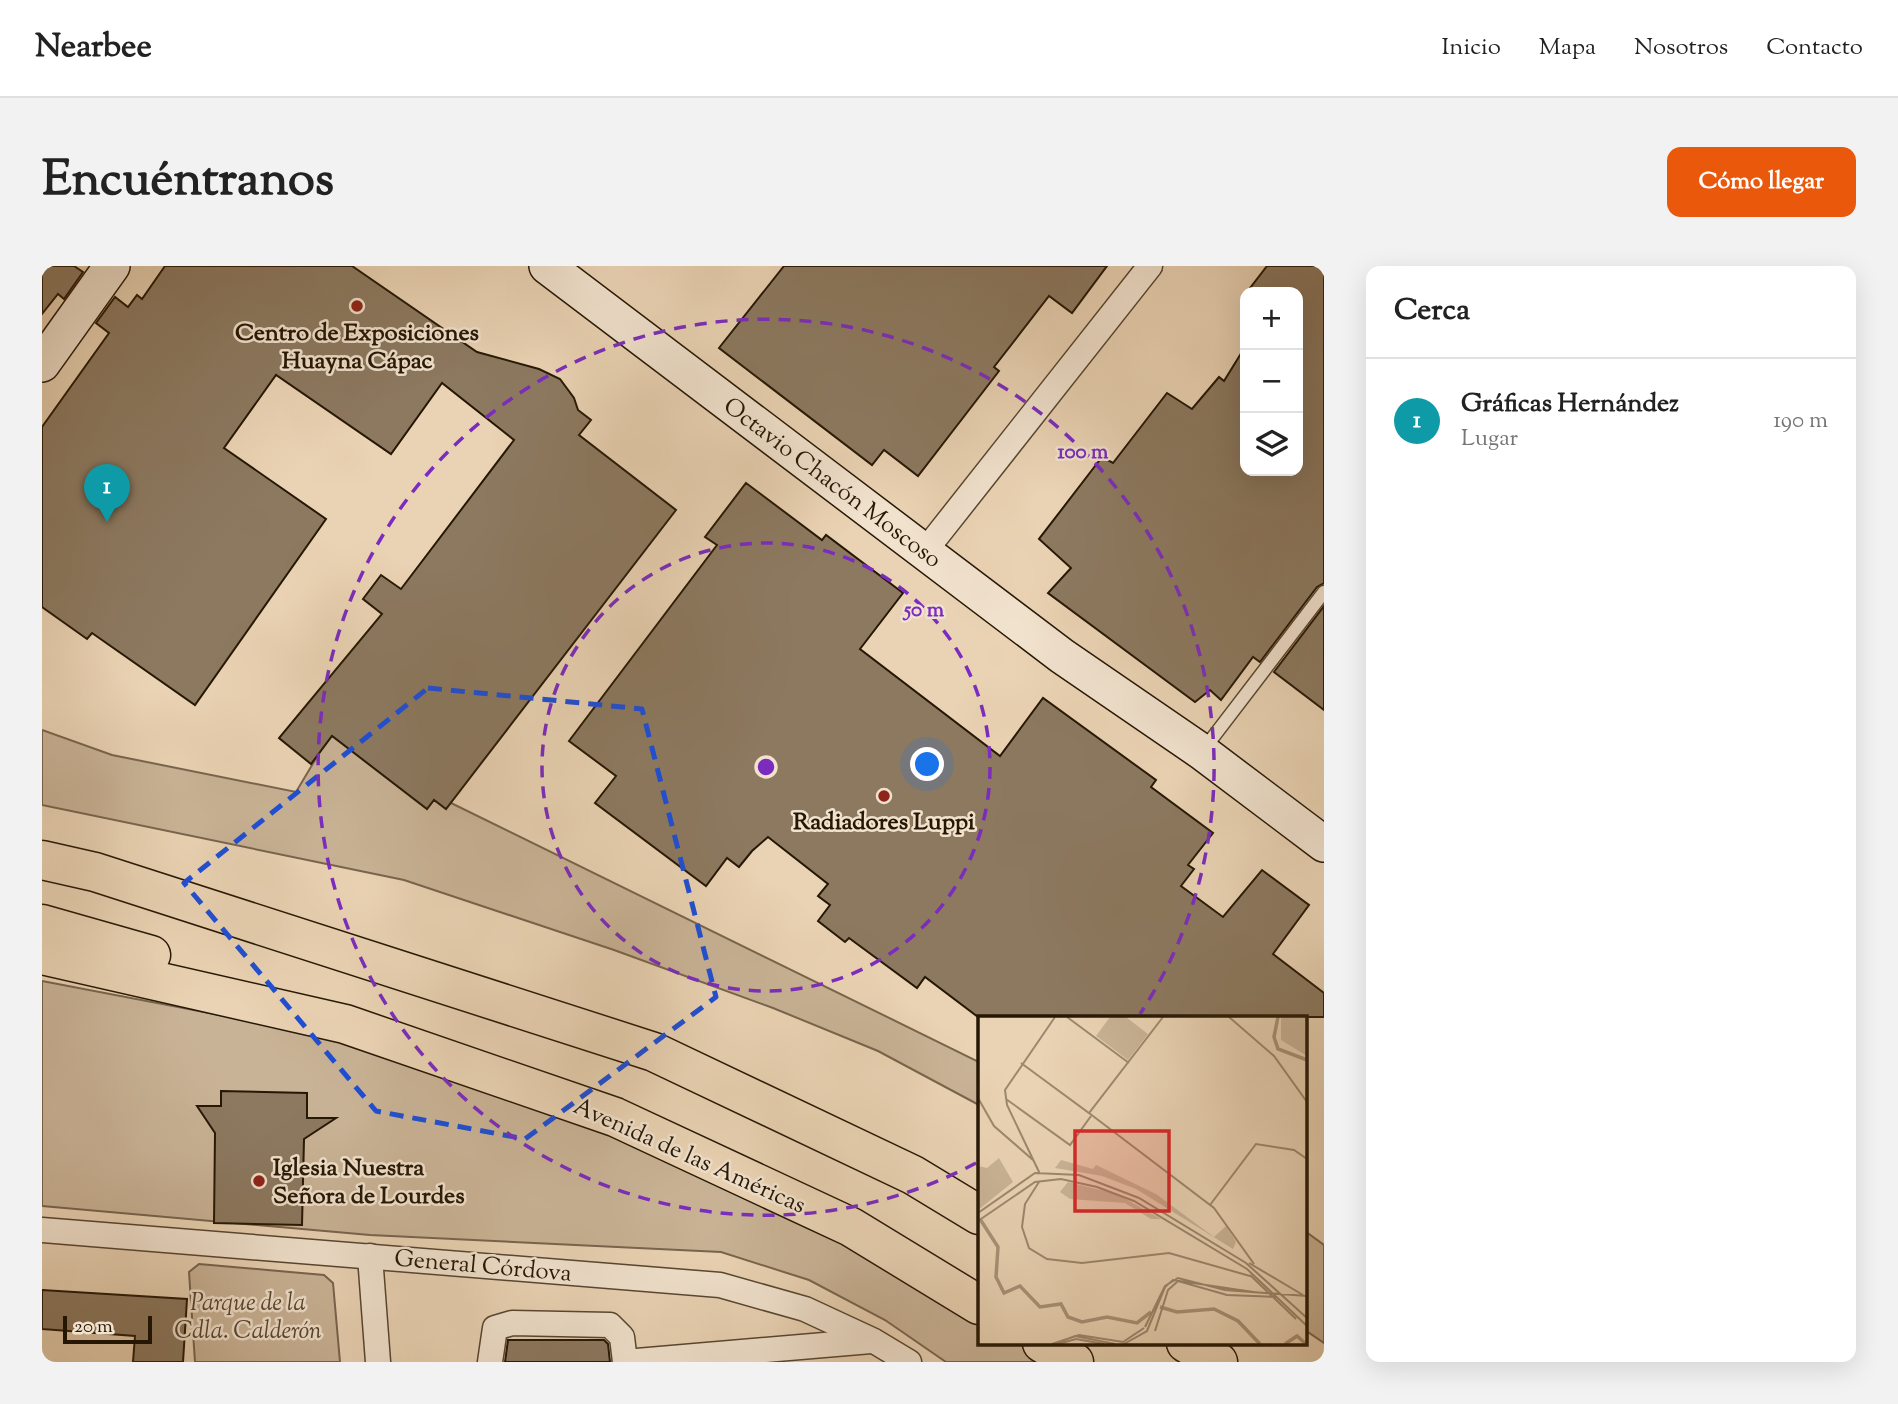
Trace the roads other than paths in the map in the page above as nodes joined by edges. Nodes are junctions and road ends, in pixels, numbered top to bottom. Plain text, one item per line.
1 (112, 266) edge
2 (547, 266) edge
3 (1150, 266) edge
4 (42, 364) edge
5 (925, 551) junction
6 (1324, 592) edge
7 (1202, 752) junction
8 (1324, 844) edge
9 (42, 860) edge
10 (42, 884) edge
11 (42, 924) edge
12 (42, 955) edge
13 (382, 966) junction
14 (345, 1024) junction
15 (978, 1214) edge
16 (42, 1230) edge
17 (370, 1256) junction
18 (978, 1304) edge
19 (874, 1340) junction
20 (1044, 1344) edge
21 (1188, 1344) edge
22 (378, 1362) edge
23 (490, 1362) edge
24 (625, 1362) edge
25 (909, 1362) edge
26 (1074, 1362) edge
27 (1218, 1362) edge

1 - 4 street
2 - 5 street, Octavio Chacón Moscoso
3 - 5 street
5 - 7 street, Octavio Chacón Moscoso
6 - 7 lane
7 - 8 street, Octavio Chacón Moscoso
9 - 13 main road
10 - 13 main road
11 - 14 main road, Avenida de las Américas
12 - 14 main road, Avenida de las Américas
13 - 15 main road
14 - 18 main road, Avenida de las Américas
16 - 17 street, General Córdova
17 - 19 street, General Córdova
17 - 22 street
19 - 24 street
19 - 25 street, General Córdova
20 - 26 main road
21 - 27 main road
23 - 24 street

